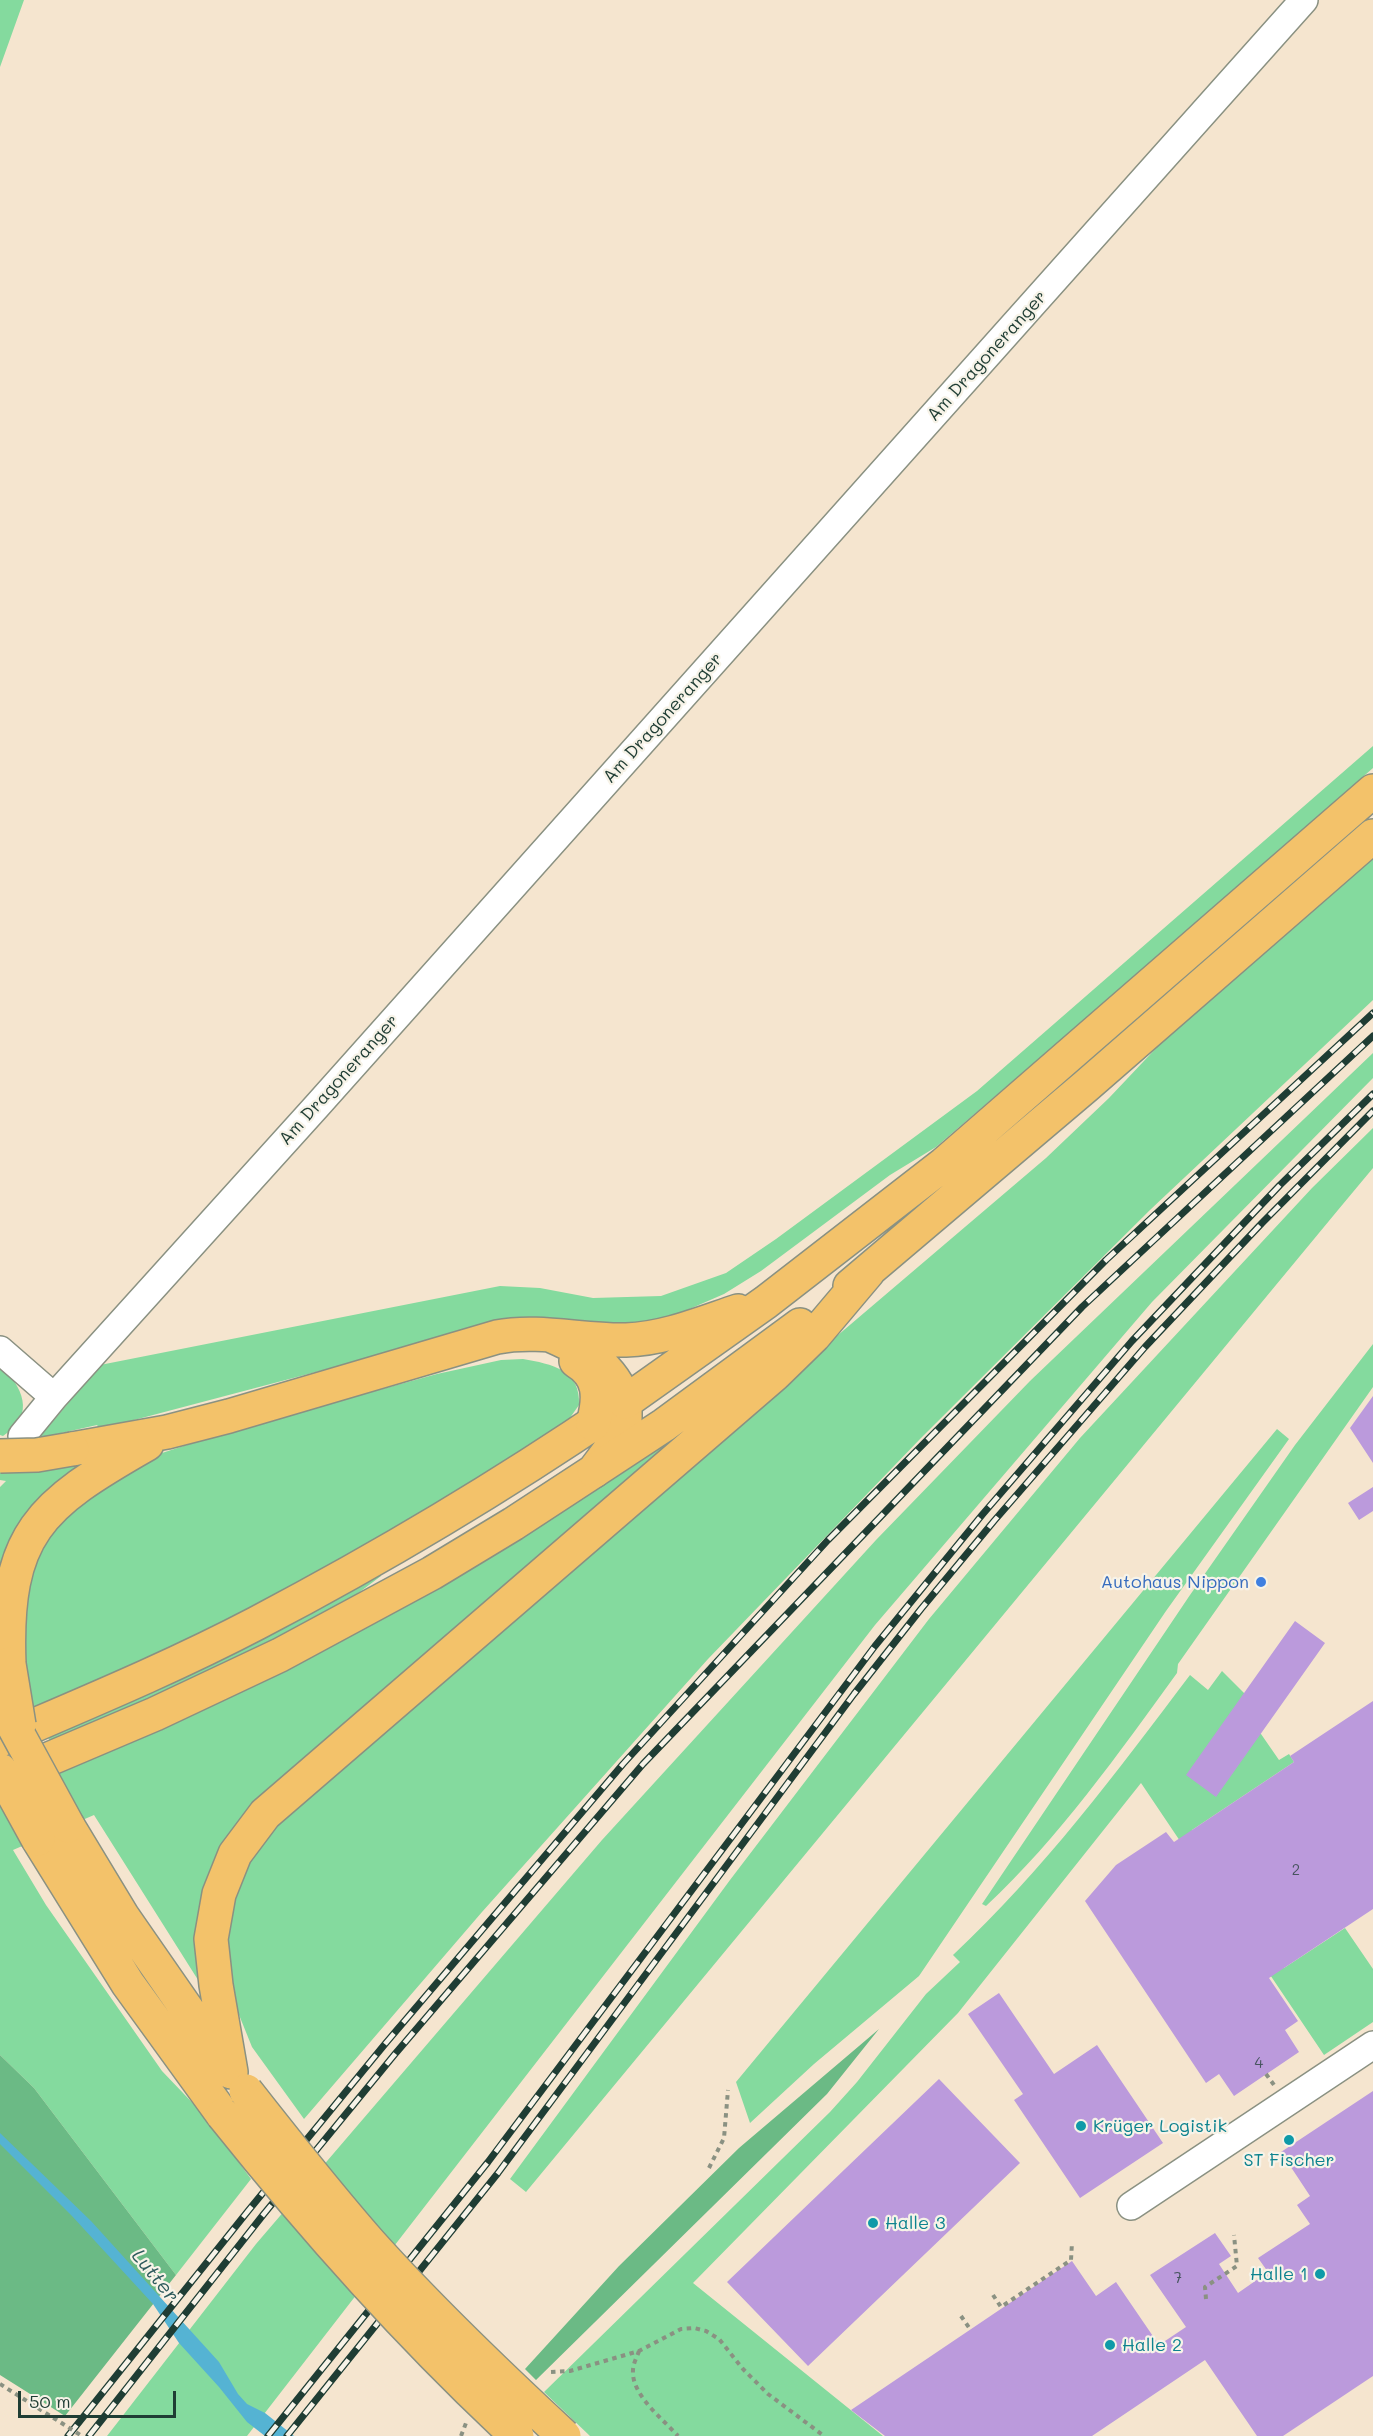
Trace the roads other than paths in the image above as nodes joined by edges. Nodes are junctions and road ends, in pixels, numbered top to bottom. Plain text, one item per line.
1 (1304, 0) edge
2 (1373, 792) edge
3 (1373, 836) edge
4 (868, 1272) junction
5 (766, 1302) junction
6 (552, 1336) junction
7 (462, 1349) junction
8 (0, 1350) edge
9 (54, 1397) junction
10 (625, 1402) junction
11 (593, 1424) junction
12 (167, 1432) junction
13 (11, 1446) edge
14 (594, 1471) junction
15 (0, 1701) edge
16 (11, 1742) edge
17 (0, 1770) edge
18 (0, 1780) edge
19 (1373, 2045) edge
20 (238, 2081) junction
21 (1131, 2206) dead end
22 (516, 2436) edge
23 (564, 2436) edge

1 - 9 street, Am Dragoneranger
2 - 5 main road
3 - 4 main road
4 - 14 main road
4 - 20 main road
5 - 6 main road
5 - 10 main road
6 - 7 main road
6 - 10 main road
7 - 11 main road
7 - 12 main road
8 - 9 street
9 - 13 street, Am Dragoneranger
10 - 11 main road
10 - 14 main road
11 - 16 main road
12 - 13 main road, bridge
12 - 16 main road, bridge
14 - 18 main road
15 - 16 main road, bridge
16 - 20 main road, bridge
17 - 22 main road, bridge
19 - 21 street
20 - 23 main road, bridge

